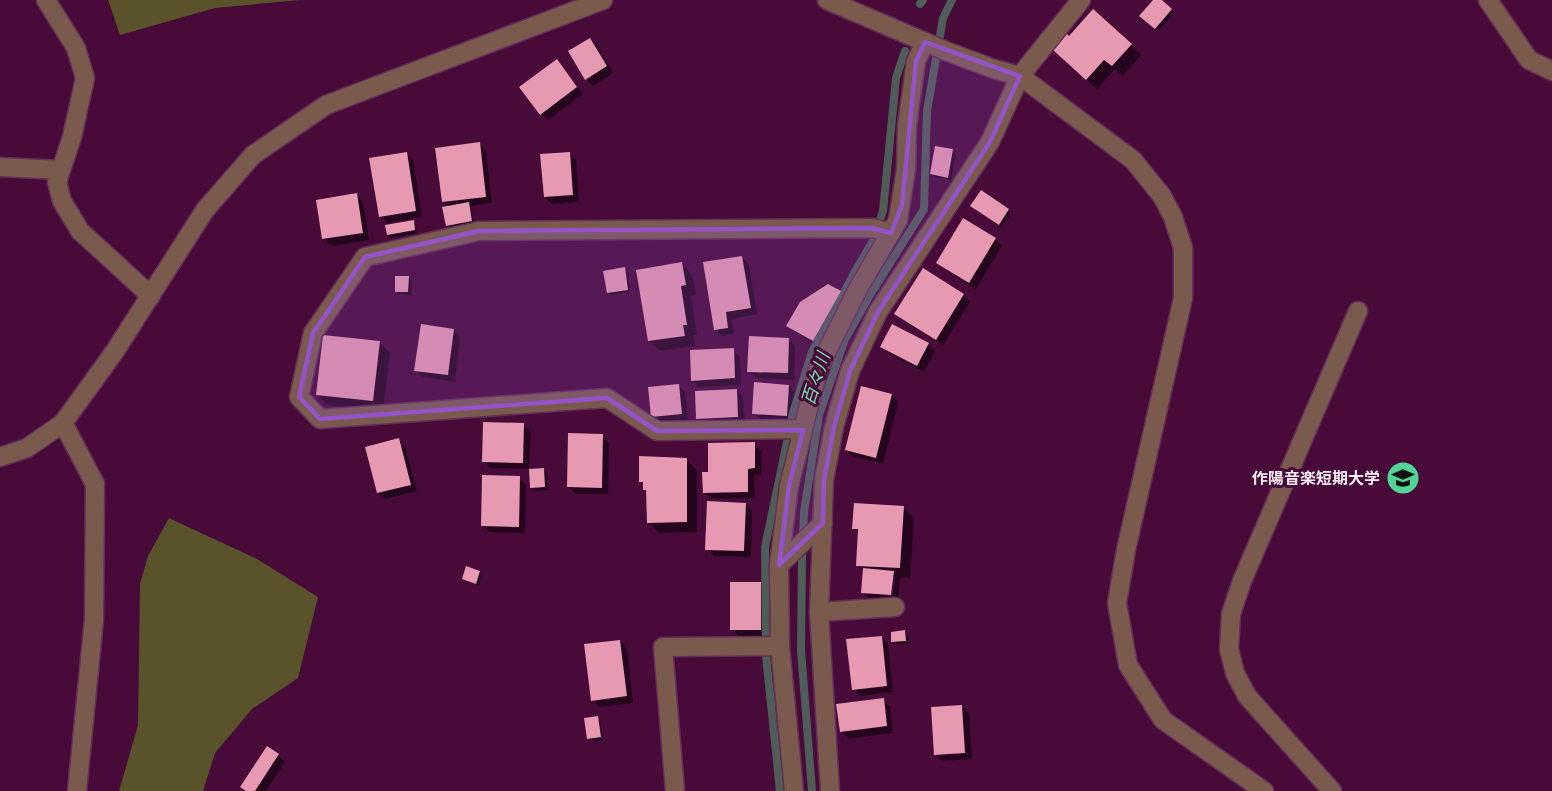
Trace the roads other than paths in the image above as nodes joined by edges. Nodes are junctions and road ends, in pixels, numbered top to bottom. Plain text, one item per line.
1 (46, 0) edge
2 (603, 0) edge
3 (827, 0) edge
4 (1081, 0) edge
5 (1488, 0) edge
6 (934, 46) junction
7 (1552, 71) edge
8 (1020, 76) junction
9 (0, 167) edge
10 (60, 170) junction
11 (899, 229) junction
12 (151, 296) junction
13 (1358, 311) dead end
14 (63, 423) junction
15 (794, 429) junction
16 (0, 457) edge
17 (820, 525) junction
18 (783, 561) junction
19 (895, 608) dead end
20 (819, 612) junction
21 (770, 646) junction
22 (77, 791) edge
23 (675, 791) edge
24 (794, 791) edge
25 (830, 791) edge
26 (1264, 791) edge
27 (1332, 791) edge

1 - 10 street
2 - 12 street
3 - 6 street
4 - 8 street
5 - 7 street
6 - 8 street
6 - 11 street
8 - 11 street
8 - 26 street
9 - 10 street
10 - 12 street
11 - 15 street
11 - 15 street
11 - 17 street
12 - 14 street
13 - 27 street
14 - 16 street
14 - 22 street
15 - 18 street
17 - 18 street
17 - 20 street
18 - 21 street
19 - 20 street
20 - 25 street
21 - 23 street
21 - 24 street

